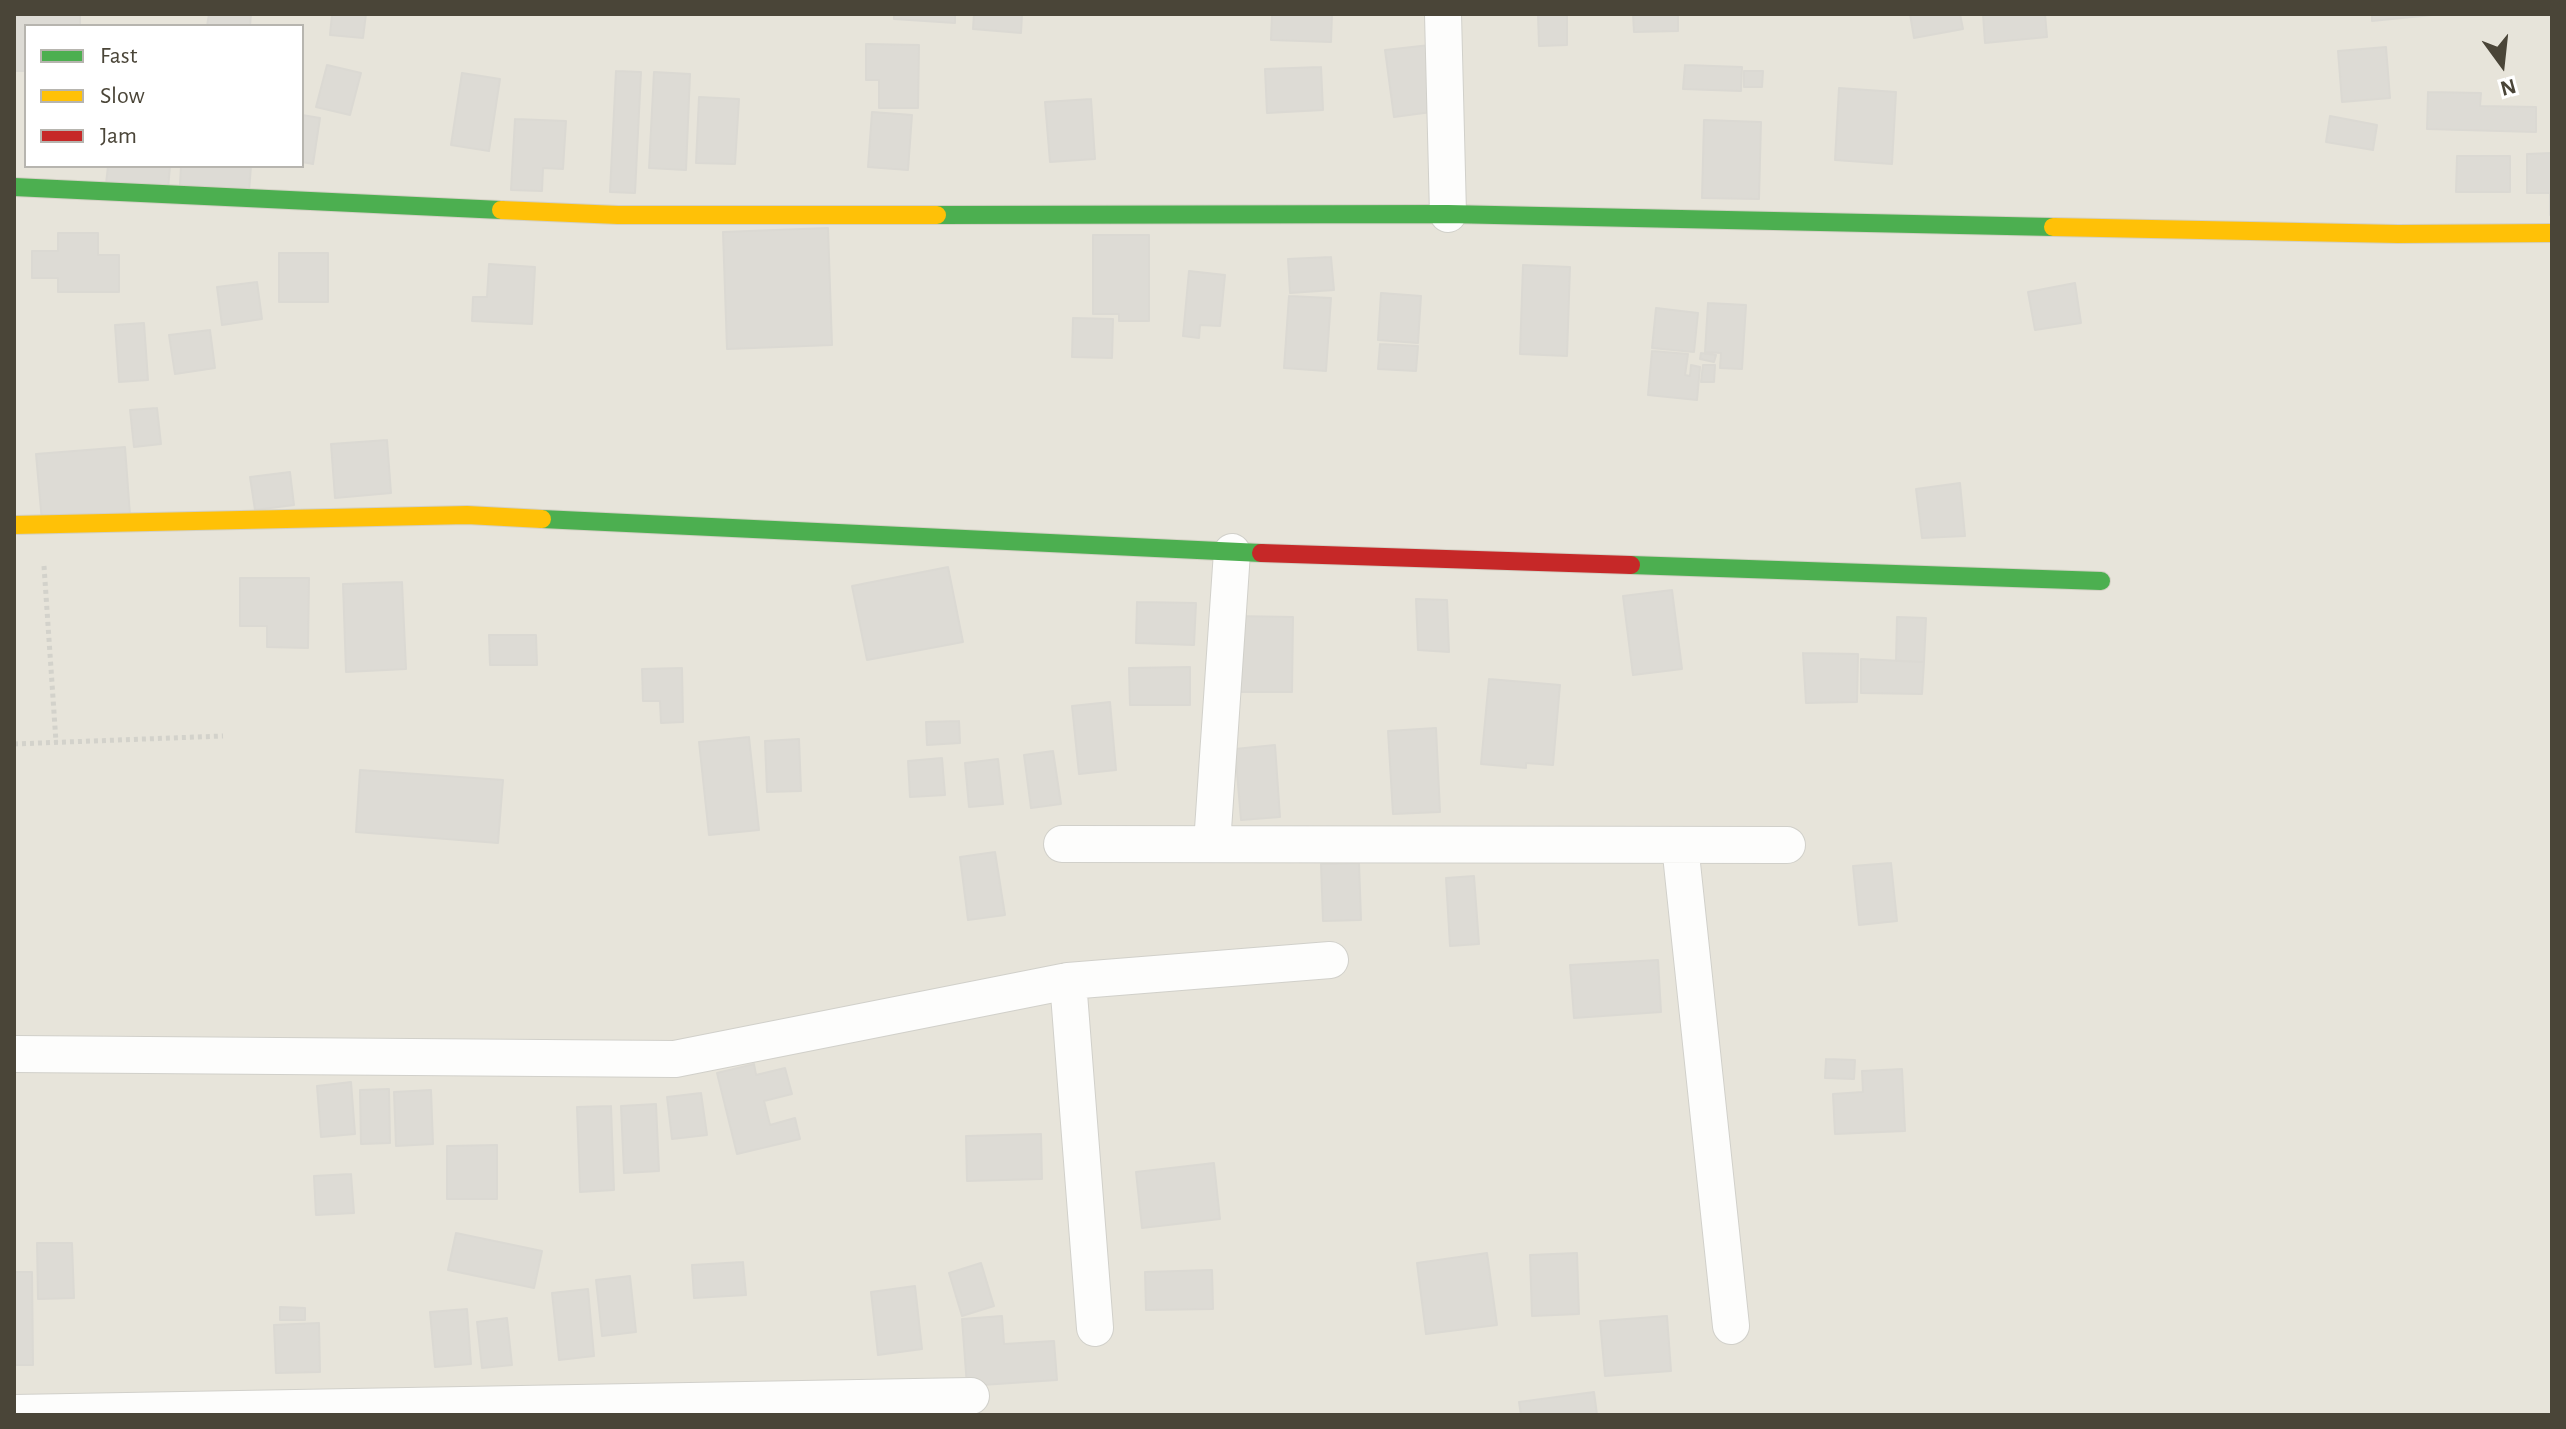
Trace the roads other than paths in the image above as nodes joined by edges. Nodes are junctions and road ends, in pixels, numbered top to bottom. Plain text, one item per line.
1 (1443, 14) edge
2 (14, 187) edge
3 (1448, 214) junction
4 (2552, 233) edge
5 (14, 525) edge
6 (1232, 552) junction
7 (2101, 581) dead end
8 (1062, 844) dead end
9 (1212, 844) junction
10 (1680, 845) junction
11 (1787, 845) dead end
12 (1330, 960) dead end
13 (1068, 981) junction
14 (14, 1054) edge
15 (1731, 1326) dead end
16 (1095, 1328) dead end
17 (971, 1396) dead end
18 (14, 1413) edge

1 - 3 street
2 - 3 street
3 - 4 street
5 - 6 street
6 - 7 street
6 - 9 street
8 - 9 street
9 - 10 street
10 - 11 street
10 - 15 street
12 - 13 street
13 - 14 street
13 - 16 street
17 - 18 street

